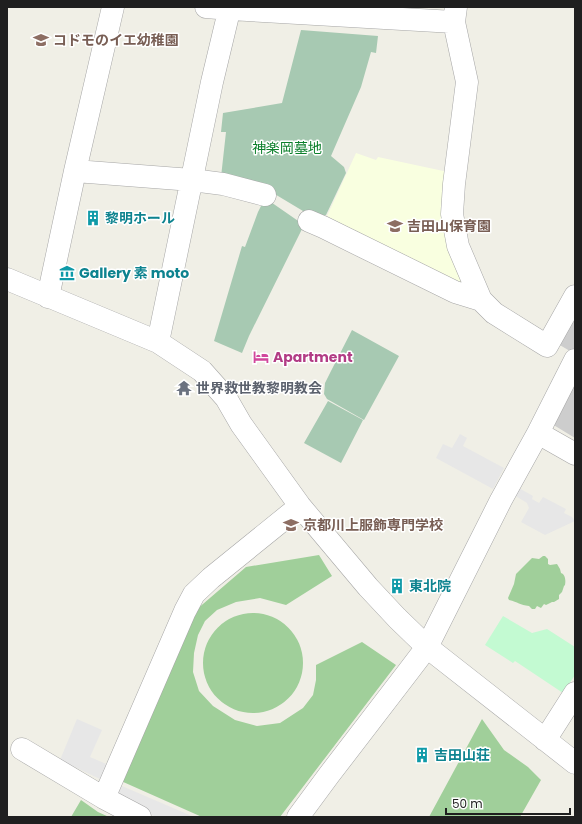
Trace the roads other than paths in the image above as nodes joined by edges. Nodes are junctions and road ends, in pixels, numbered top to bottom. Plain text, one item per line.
1 (112, 7) edge
2 (206, 7) edge
3 (230, 8) edge
4 (456, 14) edge
5 (75, 171) junction
6 (192, 180) junction
7 (265, 195) dead end
8 (308, 221) dead end
9 (7, 279) edge
10 (575, 296) edge
11 (48, 297) junction
12 (481, 300) junction
13 (158, 342) junction
14 (548, 346) junction
15 (575, 360) edge
16 (538, 433) junction
17 (575, 454) edge
18 (300, 506) junction
19 (427, 647) junction
20 (575, 694) edge
21 (545, 740) junction
22 (22, 749) dead end
23 (575, 763) edge
24 (104, 798) junction
25 (140, 817) edge
26 (298, 817) edge

1 - 5 street
2 - 3 street
3 - 4 street
3 - 6 street
4 - 12 street
5 - 6 street
5 - 11 street
6 - 7 street
6 - 13 street
8 - 12 street
9 - 11 street
10 - 14 street
11 - 13 street
12 - 14 street
13 - 18 street
14 - 15 street
15 - 16 street
16 - 17 street
16 - 19 street
18 - 19 street
18 - 24 street
19 - 21 street
19 - 26 street
20 - 21 street
21 - 23 street
22 - 24 street
24 - 25 street

